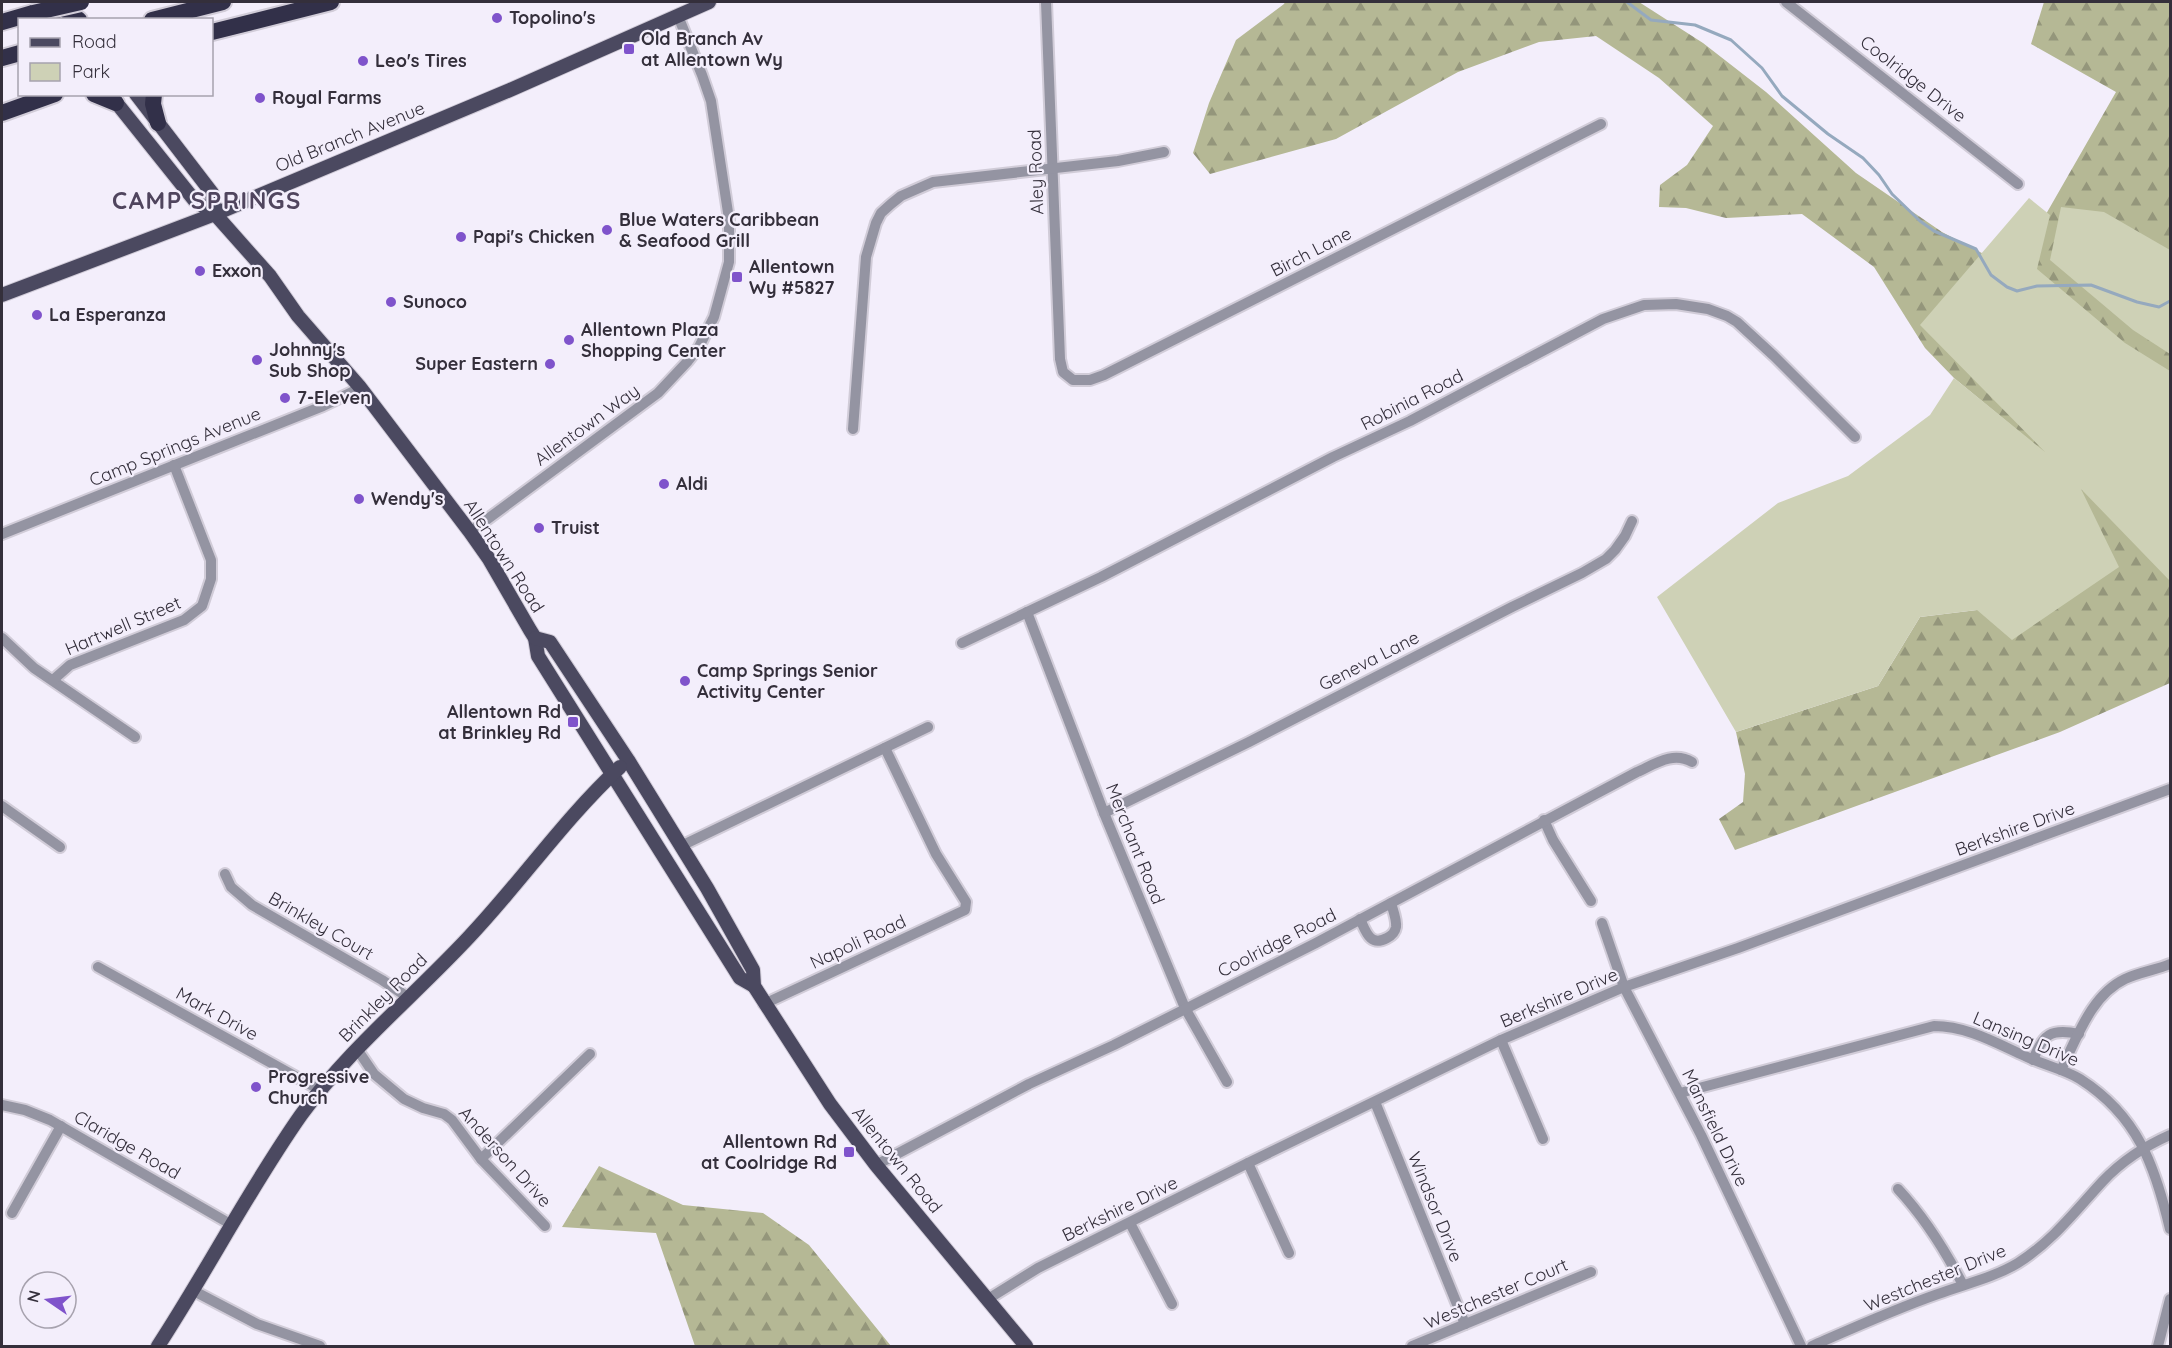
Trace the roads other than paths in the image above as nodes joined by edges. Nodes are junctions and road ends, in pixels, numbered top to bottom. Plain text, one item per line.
1 (223, 2) edge
2 (331, 2) edge
3 (709, 2) edge
4 (1046, 2) edge
5 (1786, 2) edge
6 (37, 7) edge
7 (67, 10) edge
8 (678, 16) junction
9 (160, 18) edge
10 (2, 22) edge
11 (213, 32) edge
12 (18, 54) edge
13 (2, 58) edge
14 (32, 96) edge
15 (49, 96) edge
16 (138, 96) edge
17 (154, 96) edge
18 (113, 99) edge
19 (18, 107) junction
20 (2, 113) edge
21 (158, 123) junction
22 (1601, 124) dead end
23 (1164, 152) dead end
24 (1052, 167) junction
25 (2019, 184) dead end
26 (215, 214) junction
27 (2, 295) edge
28 (1059, 342) joint
29 (358, 386) junction
30 (853, 429) dead end
31 (1855, 437) dead end
32 (174, 465) junction
33 (1632, 521) dead end
34 (470, 531) junction
35 (2, 534) edge
36 (1027, 612) junction
37 (2, 638) edge
38 (535, 638) junction
39 (962, 643) dead end
40 (53, 680) junction
41 (928, 727) dead end
42 (135, 737) dead end
43 (885, 748) junction
44 (628, 760) junction
45 (1692, 762) dead end
46 (613, 774) junction
47 (2170, 789) edge
48 (2, 806) edge
49 (1104, 813) junction
50 (1544, 820) junction
51 (681, 846) junction
52 (60, 847) dead end
53 (225, 874) dead end
54 (1591, 902) dead end
55 (1390, 903) junction
56 (1360, 919) junction
57 (1602, 923) dead end
58 (2170, 964) edge
59 (98, 967) dead end
60 (754, 986) junction
61 (1624, 987) junction
62 (409, 998) junction
63 (764, 1004) junction
64 (1185, 1008) junction
65 (2079, 1034) junction
66 (1501, 1040) junction
67 (357, 1049) junction
68 (590, 1054) dead end
69 (2033, 1060) junction
70 (2061, 1070) junction
71 (1227, 1082) dead end
72 (320, 1090) junction
73 (1680, 1093) junction
74 (1375, 1102) junction
75 (2, 1105) edge
76 (61, 1126) junction
77 (2170, 1135) edge
78 (1543, 1139) dead end
79 (2144, 1148) junction
80 (481, 1159) junction
81 (1248, 1163) junction
82 (876, 1165) junction
83 (1898, 1189) dead end
84 (12, 1213) dead end
85 (1130, 1223) junction
86 (232, 1225) junction
87 (545, 1226) dead end
88 (2170, 1229) edge
89 (1289, 1252) dead end
90 (1592, 1272) dead end
91 (1964, 1285) junction
92 (192, 1290) junction
93 (988, 1299) junction
94 (2170, 1299) edge
95 (1173, 1304) dead end
96 (1465, 1324) junction
97 (158, 1347) edge
98 (320, 1347) edge
99 (1026, 1347) edge
100 (1412, 1347) edge
101 (1801, 1347) edge
102 (1812, 1347) edge
103 (2158, 1347) edge

1 - 9 highway
2 - 11 highway
3 - 8 main road, Old Branch Avenue
4 - 24 street, Aley Road
5 - 25 street, Coolridge Drive
6 - 7 highway, bridge
6 - 7 main road
6 - 10 highway
8 - 26 main road, Old Branch Avenue
8 - 34 street, Allentown Way
12 - 13 highway
14 - 19 highway
15 - 19 highway
16 - 21 main road, Allentown Road
17 - 21 highway
18 - 26 main road, Allentown Road
19 - 20 highway
21 - 26 main road, Allentown Road
22 - 28 street, Birch Lane
23 - 24 street
24 - 28 street, Aley Road
24 - 30 street
26 - 27 main road, Old Branch Avenue
26 - 29 main road, Allentown Road
29 - 32 street, Camp Springs Avenue
29 - 34 main road, Allentown Road
31 - 36 street, Robinia Road
32 - 35 street, Camp Springs Avenue
32 - 40 street, Hartwell Street
33 - 49 street, Geneva Lane
34 - 38 main road, Allentown Road
36 - 39 street, Robinia Road
36 - 49 street, Merchant Road
37 - 40 street
38 - 44 main road, Allentown Road
38 - 46 main road, Allentown Road
40 - 42 street
41 - 43 street
43 - 51 street
43 - 63 street, Napoli Road
44 - 46 main road, Brinkley Road
44 - 51 main road, Allentown Road
45 - 50 street, Coolridge Road
46 - 60 main road, Allentown Road
46 - 62 main road, Brinkley Road
47 - 61 street, Berkshire Drive
48 - 52 street
49 - 64 street, Merchant Road
50 - 54 street
50 - 55 street, Coolridge Road
51 - 60 main road, Allentown Road
53 - 62 street, Brinkley Court
55 - 56 street, Coolridge Road
55 - 56 street
56 - 64 street, Coolridge Road
57 - 61 street, Mansfield Drive
58 - 65 street
59 - 72 street, Mark Drive
60 - 63 main road, Allentown Road
61 - 66 street, Berkshire Drive
61 - 73 street, Mansfield Drive
62 - 67 main road, Brinkley Road
63 - 82 main road, Allentown Road
64 - 71 street, Merchant Road
64 - 82 street, Coolridge Road
65 - 69 street
65 - 70 street
66 - 74 street, Berkshire Drive
66 - 78 street
67 - 72 main road, Brinkley Road
67 - 80 street, Anderson Drive
68 - 80 street
69 - 70 street, Lansing Drive
69 - 73 street, Lansing Drive
70 - 79 street, Lansing Drive
72 - 86 main road, Brinkley Road
73 - 101 street, Mansfield Drive
74 - 81 street, Berkshire Drive
74 - 96 street, Windsor Drive
75 - 76 street, Claridge Road
76 - 84 street
76 - 86 street, Claridge Road
77 - 79 street, Westchester Drive
79 - 88 street, Lansing Drive
79 - 91 street, Westchester Drive
80 - 87 street, Anderson Drive
81 - 85 street, Berkshire Drive
81 - 89 street
82 - 93 main road, Allentown Road
83 - 91 street
85 - 93 street, Berkshire Drive
85 - 95 street
86 - 92 main road, Brinkley Road
90 - 96 street, Westchester Court
91 - 102 street, Westchester Drive
92 - 97 main road, Brinkley Road
92 - 98 street
93 - 99 main road, Allentown Road
94 - 103 street
96 - 100 street, Westchester Court

